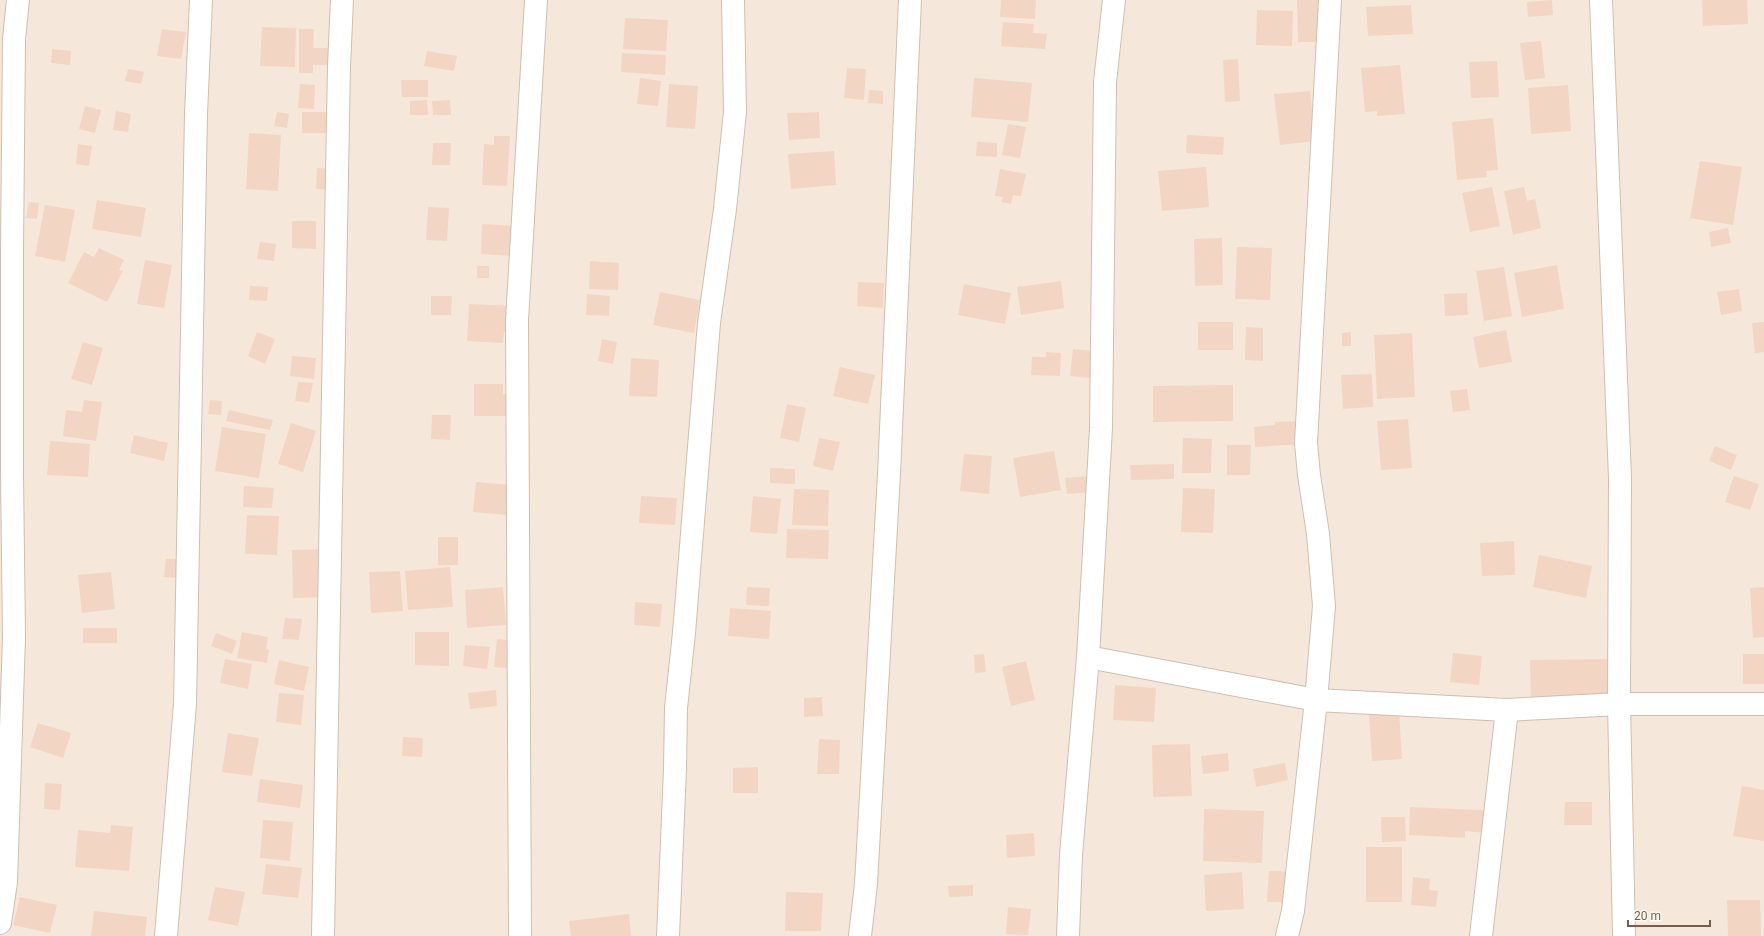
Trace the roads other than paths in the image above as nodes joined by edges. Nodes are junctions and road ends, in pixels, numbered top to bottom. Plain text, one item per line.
1 (18, 0) edge
2 (201, 0) edge
3 (342, 0) edge
4 (536, 0) edge
5 (733, 0) edge
6 (910, 0) edge
7 (1114, 0) edge
8 (1330, 0) edge
9 (1601, 0) edge
10 (1088, 657) junction
11 (1316, 700) junction
12 (1619, 704) junction
13 (1764, 704) edge
14 (1507, 710) junction
15 (0, 923) edge
16 (166, 936) edge
17 (323, 936) edge
18 (520, 936) edge
19 (668, 936) edge
20 (860, 936) edge
21 (1068, 936) edge
22 (1287, 936) edge
23 (1481, 936) edge
24 (1624, 936) edge

1 - 15 street
2 - 16 street
3 - 17 street
4 - 18 street
5 - 19 street
6 - 20 street
7 - 10 street
8 - 11 street
9 - 12 street
10 - 11 street
10 - 21 street
11 - 14 street
11 - 22 street
12 - 13 street
12 - 14 street
12 - 24 street
14 - 23 street

